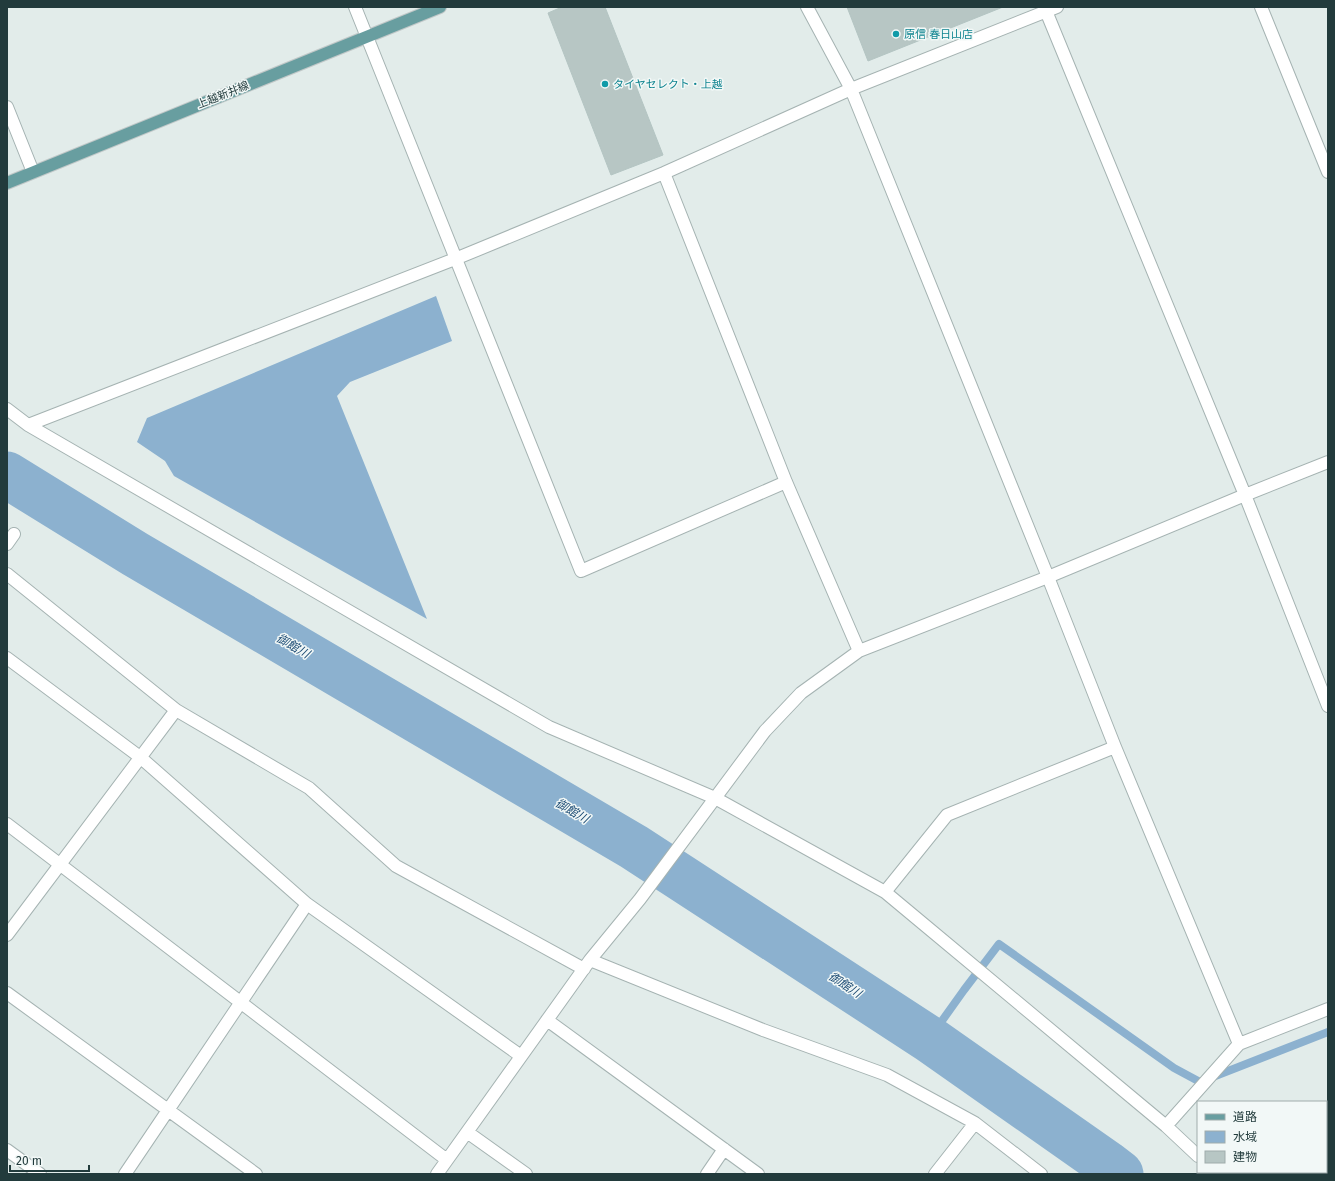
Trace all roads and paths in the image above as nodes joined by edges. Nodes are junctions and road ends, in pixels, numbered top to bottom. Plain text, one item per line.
1 (355, 7) edge
2 (440, 7) edge
3 (807, 7) edge
4 (1261, 7) edge
5 (1052, 9) edge
6 (367, 36) junction
7 (851, 89) junction
8 (7, 107) edge
9 (33, 172) junction
10 (664, 172) junction
11 (1328, 172) edge
12 (7, 183) edge
13 (455, 259) junction
14 (7, 409) edge
15 (28, 425) junction
16 (1328, 462) edge
17 (786, 482) junction
18 (1245, 495) junction
19 (7, 574) edge
20 (1048, 577) junction
21 (859, 651) junction
22 (7, 658) edge
23 (1328, 706) edge
24 (176, 710) junction
25 (1115, 747) junction
26 (140, 757) junction
27 (715, 798) junction
28 (7, 824) edge
29 (60, 864) junction
30 (885, 892) junction
31 (307, 904) junction
32 (7, 935) edge
33 (587, 964) junction
34 (7, 993) edge
35 (241, 1002) junction
36 (1328, 1009) edge
37 (547, 1020) junction
38 (1239, 1044) junction
39 (521, 1056) junction
40 (168, 1110) junction
41 (975, 1123) junction
42 (1166, 1126) junction
43 (468, 1132) junction
44 (724, 1149) junction
45 (7, 1150) edge
46 (1197, 1155) edge
47 (447, 1160) junction
48 (40, 1174) edge
49 (125, 1174) edge
50 (256, 1174) edge
51 (437, 1174) edge
52 (526, 1174) edge
53 (707, 1174) edge
54 (758, 1174) edge
55 (935, 1174) edge
56 (1041, 1174) edge

1 - 6 street
2 - 6 main road, 上越新井線
3 - 7 street
4 - 11 street
5 - 7 street
5 - 18 street
6 - 9 main road, 上越新井線
6 - 13 street
7 - 10 street
7 - 20 street
8 - 9 street
9 - 12 main road, 上越新井線
10 - 13 street
10 - 17 street
13 - 15 street
13 - 17 street
14 - 15 street
15 - 27 street
16 - 18 street
17 - 21 street
18 - 20 street
18 - 23 street
19 - 24 street
20 - 21 street
20 - 25 street
21 - 27 street
22 - 26 street
24 - 26 street
24 - 33 street
25 - 30 street
25 - 38 street
26 - 29 street
26 - 31 street
27 - 30 street
27 - 33 street
28 - 29 street
29 - 32 street
29 - 35 street
30 - 42 street
31 - 35 street
31 - 39 street
33 - 37 street
33 - 41 street
34 - 40 street
35 - 40 street
35 - 47 street
36 - 38 street
37 - 39 street
37 - 44 street
38 - 42 street
39 - 43 street
40 - 49 street
40 - 50 street
41 - 55 street
41 - 56 street
42 - 46 street
43 - 47 street
43 - 52 street
44 - 53 street
44 - 54 street
45 - 48 street
47 - 51 street

